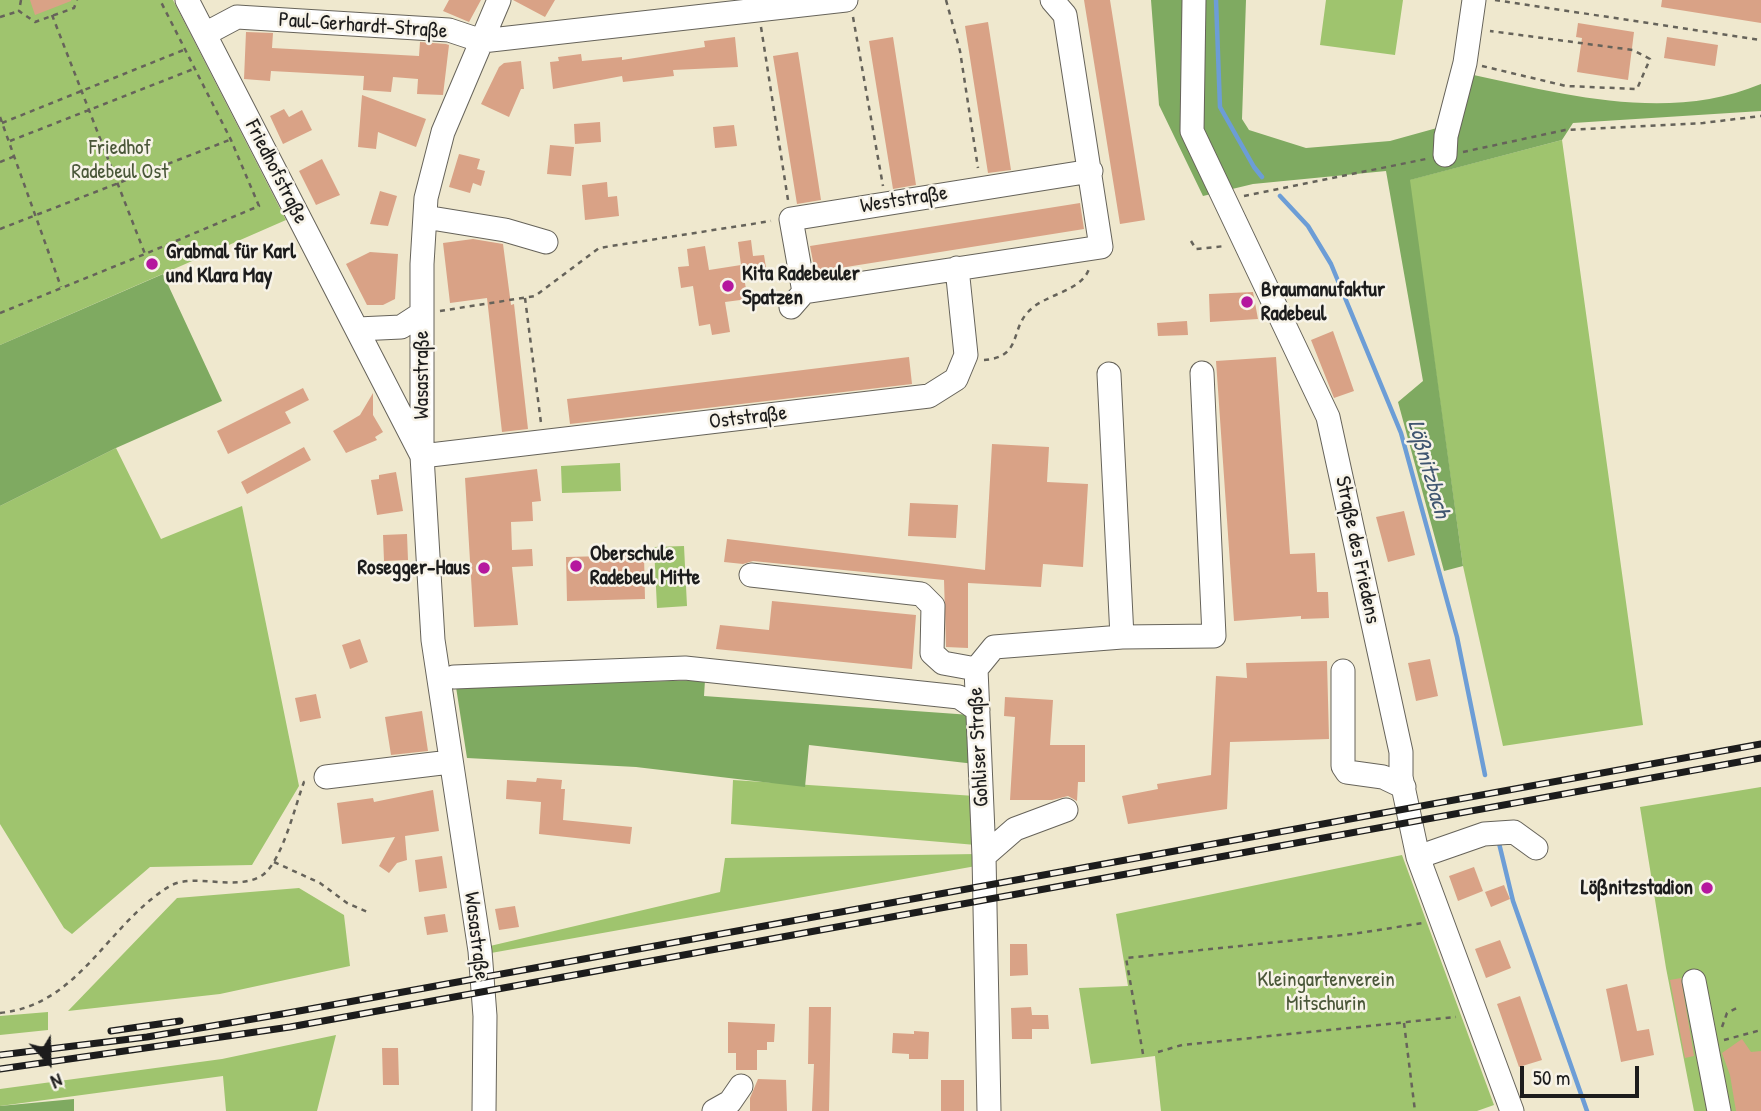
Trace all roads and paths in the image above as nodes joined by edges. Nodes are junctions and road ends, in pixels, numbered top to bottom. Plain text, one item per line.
1 (21, 0) edge
2 (77, 0) edge
3 (160, 0) edge
4 (187, 0) edge
5 (499, 0) edge
6 (946, 0) edge
7 (1052, 0) edge
8 (1194, 0) edge
9 (1474, 0) edge
10 (1495, 0) edge
11 (849, 7) edge
12 (19, 10) junction
13 (758, 10) junction
14 (52, 15) junction
15 (0, 17) edge
16 (1470, 28) junction
17 (205, 34) junction
18 (1761, 40) edge
19 (482, 41) junction
20 (186, 48) junction
21 (1465, 62) junction
22 (196, 68) junction
23 (83, 90) junction
24 (90, 109) junction
25 (1761, 116) edge
26 (0, 117) edge
27 (2, 123) junction
28 (254, 128) junction
29 (231, 140) junction
30 (10, 141) junction
31 (1445, 155) junction
32 (15, 156) junction
33 (0, 162) edge
34 (1091, 171) junction
35 (117, 183) junction
36 (981, 188) junction
37 (1227, 200) junction
38 (886, 203) junction
39 (34, 216) junction
40 (425, 218) junction
41 (791, 219) junction
42 (0, 229) edge
43 (1191, 241) dead end
44 (546, 243) dead end
45 (1244, 244) junction
46 (1092, 248) junction
47 (145, 254) junction
48 (957, 268) junction
49 (61, 287) junction
50 (525, 298) junction
51 (0, 313) edge
52 (421, 314) junction
53 (358, 330) junction
54 (963, 361) junction
55 (1202, 373) dead end
56 (1109, 374) dead end
57 (544, 442) junction
58 (422, 456) junction
59 (751, 575) dead end
60 (1122, 637) junction
61 (976, 669) junction
62 (1343, 671) dead end
63 (454, 677) dead end
64 (978, 710) junction
65 (450, 762) junction
66 (326, 777) joint
67 (1404, 787) junction
68 (1066, 810) dead end
69 (1536, 848) dead end
70 (984, 856) junction
71 (1418, 857) junction
72 (274, 862) junction
73 (370, 913) dead end
74 (1426, 922) dead end
75 (1694, 981) dead end
76 (1457, 1008) dead end
77 (1737, 1009) dead end
78 (0, 1013) edge
79 (1404, 1023) junction
80 (1761, 1030) edge
81 (1715, 1042) junction
82 (1158, 1052) dead end
83 (1143, 1054) dead end
84 (741, 1086) dead end
85 (484, 1111) edge
86 (714, 1111) edge
87 (989, 1111) edge
88 (1415, 1111) edge
89 (1512, 1111) edge
90 (1719, 1111) edge

1 - 12 path
2 - 14 path
3 - 20 path
4 - 17 street, Friedhofstraße
5 - 19 street, Wasastraße
6 - 36 path
7 - 34 street
8 - 37 street, Straße des Friedens
9 - 16 street
10 - 18 path
11 - 13 street
11 - 38 path
12 - 14 path
12 - 15 path
13 - 19 street
13 - 41 path
14 - 23 path
16 - 21 street
16 - 21 path
17 - 19 street, Paul-Gerhardt-Straße
17 - 28 street, Friedhofstraße
19 - 40 street, Wasastraße
20 - 22 path
20 - 23 path
21 - 31 street
22 - 24 path
22 - 29 path
23 - 24 path
23 - 27 path
24 - 30 path
24 - 35 path
25 - 31 path
26 - 27 path
27 - 30 path
28 - 29 path
28 - 53 street, Friedhofstraße
29 - 35 path
29 - 47 path
30 - 32 path
31 - 37 path
32 - 33 path
32 - 39 path
34 - 36 street, Weststraße
34 - 46 street
35 - 39 path
35 - 47 path
36 - 38 street, Weststraße
37 - 45 street, Straße des Friedens
38 - 41 street, Weststraße
39 - 42 path
39 - 49 path
40 - 44 street
40 - 52 street, Wasastraße
41 - 48 street
41 - 50 path
43 - 45 path
45 - 67 street, Straße des Friedens
46 - 48 street
46 - 54 path
47 - 49 path
48 - 54 street
49 - 51 path
50 - 52 path
50 - 57 path
52 - 53 street
52 - 58 street, Wasastraße
53 - 58 street, Friedhofstraße
54 - 57 street, Oststraße
55 - 60 street, Gohliser Straße
56 - 60 street
57 - 58 street, Oststraße
58 - 65 street, Wasastraße
59 - 61 street
60 - 61 street, Gohliser Straße
61 - 64 street, Gohliser Straße
62 - 67 street
63 - 64 street
64 - 70 street, Gohliser Straße
65 - 66 street
65 - 85 street, Wasastraße
66 - 72 path
67 - 71 street, Straße des Friedens
68 - 70 street, Gohliser Straße
69 - 71 street
70 - 87 street, Gohliser Straße
71 - 89 street, Straße des Friedens
72 - 73 path
72 - 78 path
74 - 83 path
75 - 81 street
76 - 79 path
77 - 81 path
79 - 82 path
79 - 88 path
80 - 81 path
81 - 90 street
84 - 86 street

